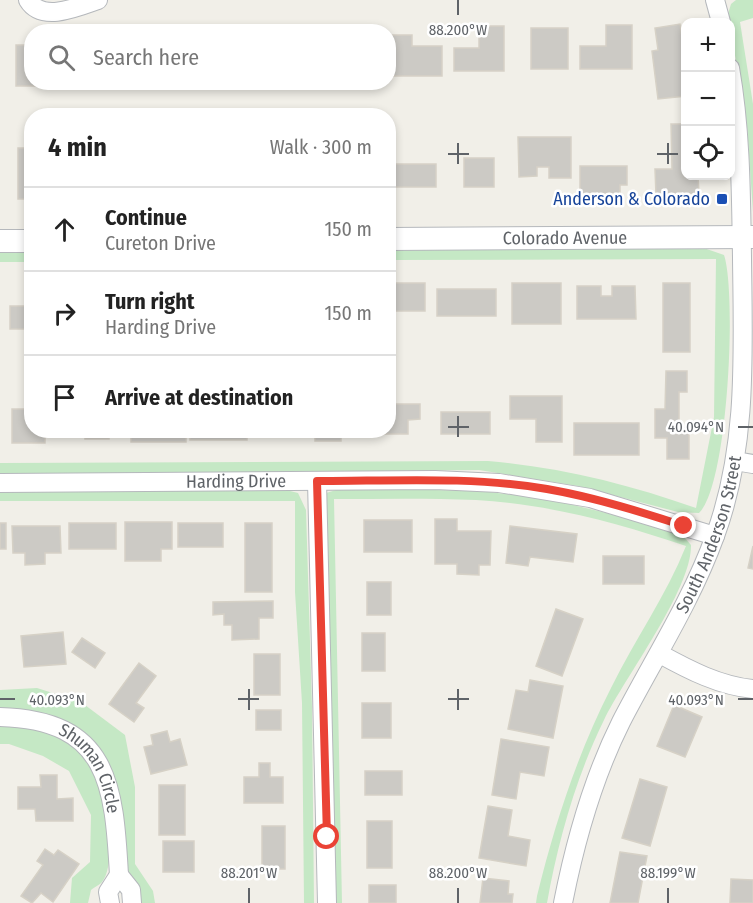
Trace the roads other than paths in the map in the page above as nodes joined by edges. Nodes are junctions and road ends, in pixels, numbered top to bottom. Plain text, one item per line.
1 (28, 0) edge
2 (98, 0) edge
3 (715, 0) edge
4 (720, 18) edge
5 (730, 72) edge
6 (747, 237) edge
7 (396, 239) edge
8 (0, 241) edge
9 (24, 241) edge
10 (744, 463) edge
11 (317, 481) junction
12 (0, 483) edge
13 (715, 536) junction
14 (660, 654) junction
15 (753, 689) edge
16 (0, 717) edge
17 (119, 875) junction
18 (110, 903) edge
19 (132, 903) edge
20 (327, 903) edge
21 (563, 903) edge

1 - 2 street
3 - 4 street
5 - 6 street, South Anderson Street
6 - 7 street, Colorado Avenue
6 - 10 street, South Anderson Street
8 - 9 street
10 - 13 street, South Anderson Street
11 - 12 street, Harding Drive
11 - 13 street, Harding Drive
11 - 20 street
13 - 14 street, South Anderson Street
14 - 15 street
14 - 21 street, South Anderson Street
16 - 17 street, Shuman Circle
17 - 18 street, Shuman Circle
17 - 19 street, Shuman Circle

